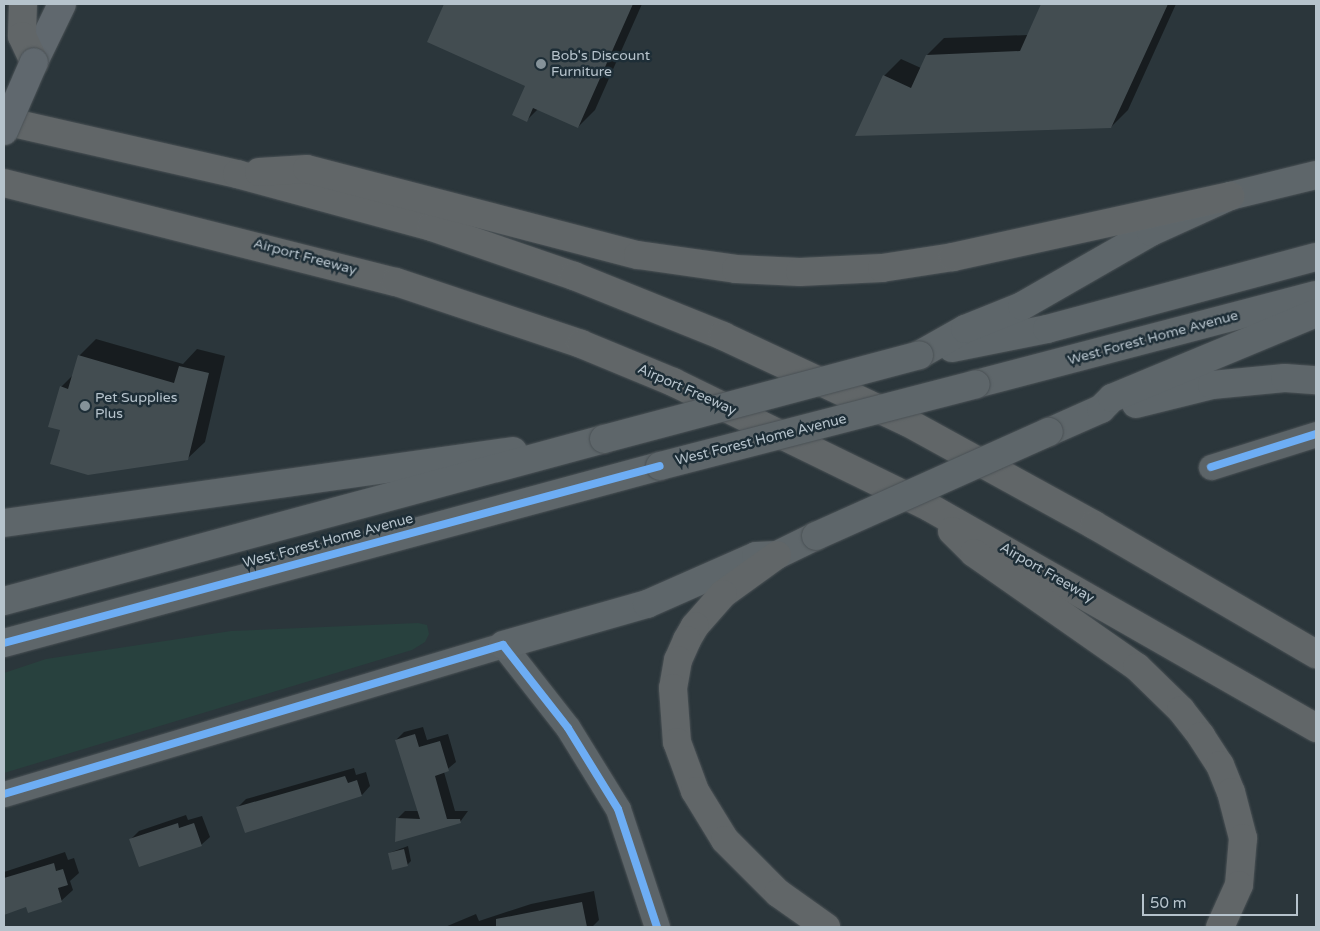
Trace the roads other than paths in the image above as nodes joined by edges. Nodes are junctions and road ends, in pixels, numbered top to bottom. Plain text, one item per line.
1 (23, 4) edge
2 (62, 4) edge
3 (34, 62) junction
4 (4, 121) edge
5 (4, 131) edge
6 (237, 174) junction
7 (1316, 175) edge
8 (4, 184) edge
9 (1230, 196) junction
10 (1316, 257) edge
11 (1316, 295) edge
12 (1316, 313) edge
13 (919, 355) junction
14 (1316, 380) edge
15 (1101, 409) junction
16 (1316, 434) edge
17 (575, 447) junction
18 (1211, 467) dead end
19 (929, 506) junction
20 (4, 523) edge
21 (777, 555) junction
22 (4, 601) edge
23 (4, 643) edge
24 (503, 645) junction
25 (1316, 654) edge
26 (1316, 728) edge
27 (4, 794) edge
28 (657, 927) edge
29 (826, 927) edge
30 (1220, 927) edge

1 - 3 highway
2 - 3 main road
3 - 5 main road, bridge
4 - 6 highway
6 - 9 highway
6 - 25 highway
7 - 9 main road
8 - 19 highway, Airport Freeway
9 - 13 main road
10 - 13 main road, West Forest Home Avenue
11 - 23 main road, West Forest Home Avenue, bridge
12 - 15 main road
13 - 17 main road, West Forest Home Avenue, bridge
14 - 15 main road
15 - 21 main road, bridge
16 - 18 street
17 - 20 main road
17 - 22 main road, West Forest Home Avenue
19 - 26 highway, Airport Freeway
19 - 30 highway
21 - 24 main road
21 - 29 highway
24 - 27 street
24 - 28 street

